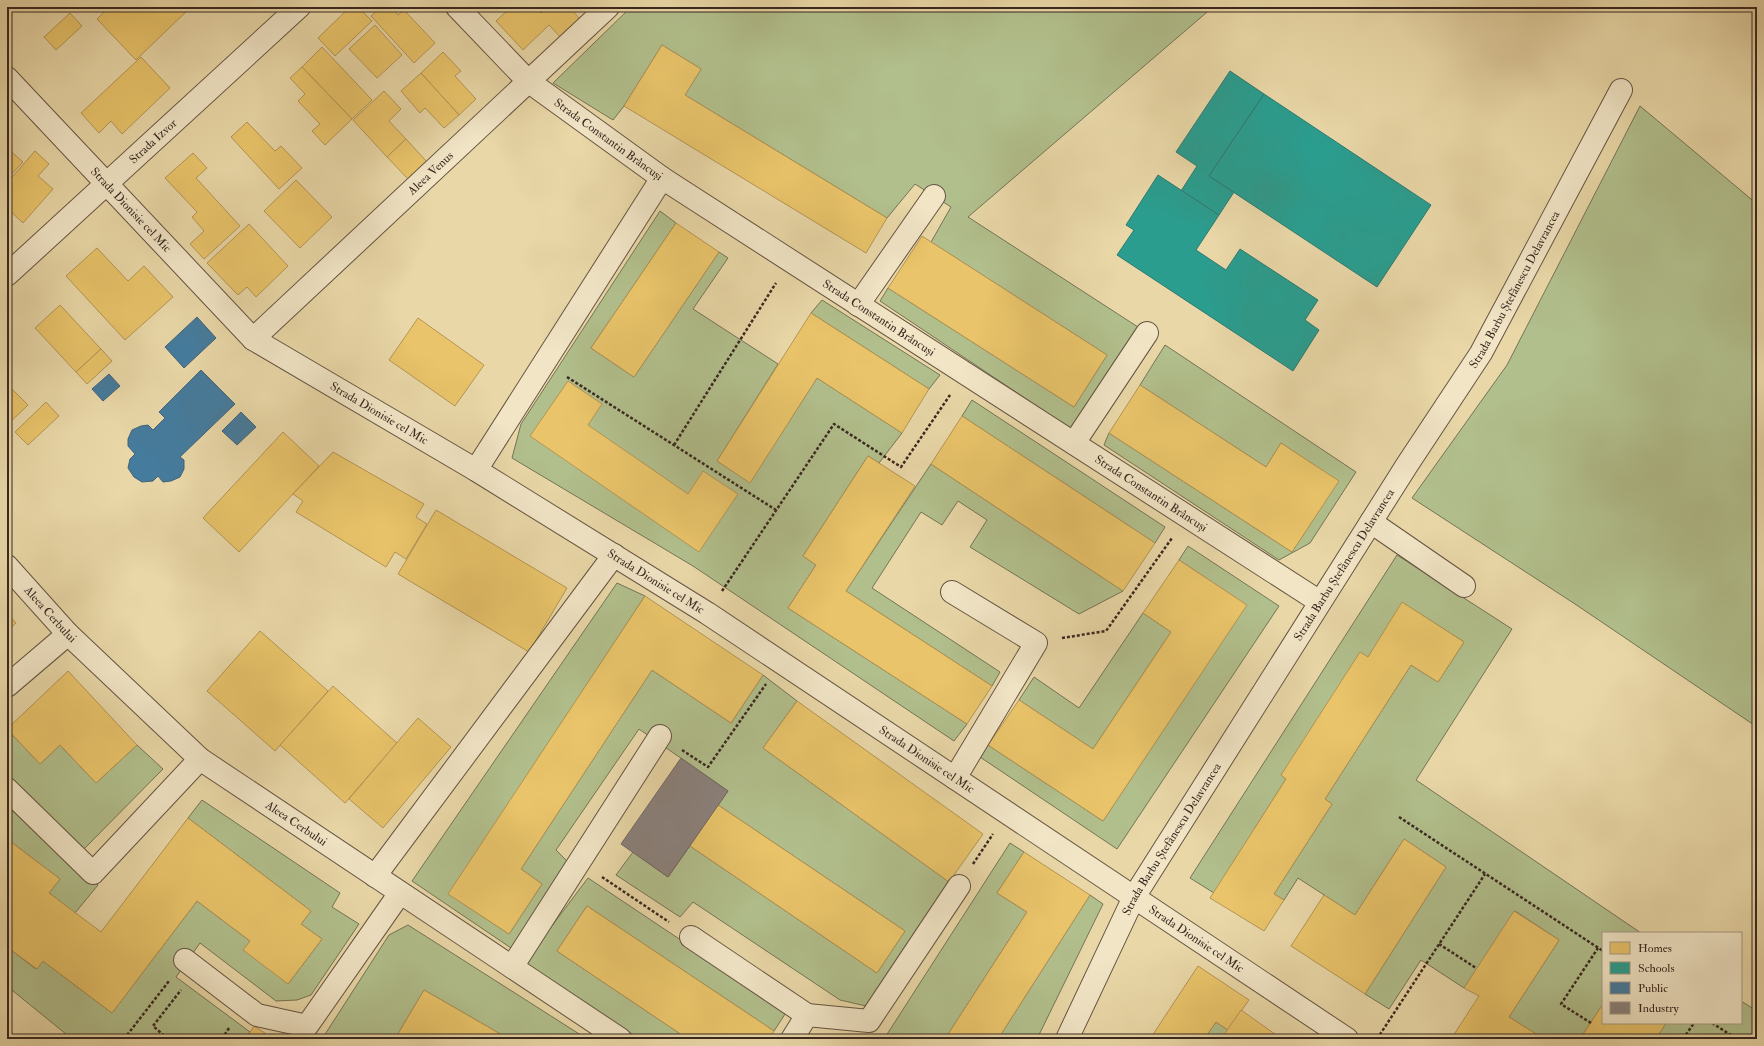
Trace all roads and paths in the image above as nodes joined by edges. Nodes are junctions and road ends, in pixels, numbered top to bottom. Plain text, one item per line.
1 (299, 7) edge
2 (457, 7) edge
3 (608, 7) edge
4 (7, 78) edge
5 (528, 81) junction
6 (1621, 90) dead end
7 (662, 178) junction
8 (106, 184) junction
9 (934, 196) dead end
10 (790, 261) junction
11 (7, 275) edge
12 (858, 305) junction
13 (1146, 333) dead end
14 (252, 339) junction
15 (544, 362) junction
16 (965, 373) junction
17 (1074, 443) junction
18 (674, 445) junction
19 (476, 470) junction
20 (776, 510) junction
21 (1188, 516) junction
22 (1371, 522) junction
23 (614, 554) junction
24 (7, 566) edge
25 (1464, 586) dead end
26 (952, 592) dead end
27 (1320, 602) junction
28 (707, 613) junction
29 (68, 634) junction
30 (1036, 643) junction
31 (781, 662) junction
32 (7, 686) edge
33 (660, 736) joint
34 (200, 759) junction
35 (955, 778) junction
36 (7, 789) edge
37 (1007, 812) junction
38 (1399, 818) dead end
39 (580, 862) junction
40 (1485, 874) junction
41 (375, 876) junction
42 (959, 886) joint
43 (400, 893) junction
44 (1134, 897) junction
45 (691, 937) joint
46 (1439, 944) junction
47 (1598, 948) junction
48 (1602, 950) edge
49 (191, 964) junction
50 (512, 967) junction
51 (1476, 968) dead end
52 (808, 1015) junction
53 (1591, 1023) dead end
54 (1693, 1024) edge
55 (1714, 1024) edge
56 (124, 1039) edge
57 (167, 1039) edge
58 (620, 1039) edge
59 (792, 1039) edge
60 (1067, 1039) edge
61 (1347, 1039) edge
62 (1377, 1039) edge
63 (1683, 1039) edge
64 (1737, 1039) edge

1 - 8 street, Strada Izvor
2 - 5 street, Strada Constantin Brâncuși
3 - 5 street, Aleea Venus
4 - 8 street, Strada Dionisie cel Mic
5 - 7 street, Strada Constantin Brâncuși
5 - 14 street, Aleea Venus
6 - 22 street, Strada Barbu Ștefănescu Delavrancea
7 - 10 street, Strada Constantin Brâncuși
7 - 15 street
8 - 11 street, Strada Izvor
8 - 14 street, Strada Dionisie cel Mic
9 - 12 street
10 - 12 street, Strada Constantin Brâncuși
10 - 18 path
12 - 16 street, Strada Constantin Brâncuși
13 - 17 street
14 - 19 street, Strada Dionisie cel Mic
15 - 18 path
15 - 19 street
16 - 17 street, Strada Constantin Brâncuși
16 - 20 path
17 - 21 street, Strada Constantin Brâncuși
18 - 20 path
19 - 23 street, Strada Dionisie cel Mic
20 - 28 path
21 - 27 street, Strada Constantin Brâncuși
21 - 30 path
22 - 25 street
22 - 27 street, Strada Barbu Ștefănescu Delavrancea
23 - 28 street, Strada Dionisie cel Mic
23 - 41 street
24 - 29 street, Aleea Cerbului
26 - 30 street
27 - 44 street, Strada Barbu Ștefănescu Delavrancea
28 - 31 street, Strada Dionisie cel Mic
29 - 32 street
29 - 34 street, Aleea Cerbului
30 - 35 street
31 - 33 path
31 - 35 street, Strada Dionisie cel Mic
33 - 39 street
34 - 36 street
34 - 41 street, Aleea Cerbului
35 - 37 street, Strada Dionisie cel Mic
37 - 42 path
37 - 44 street, Strada Dionisie cel Mic
38 - 40 path
39 - 45 path
39 - 50 street
40 - 46 path
40 - 47 path
41 - 43 street, Aleea Cerbului
42 - 52 street
43 - 49 street
43 - 50 street, Aleea Cerbului
44 - 60 street, Strada Barbu Ștefănescu Delavrancea
44 - 61 street, Strada Dionisie cel Mic
45 - 52 street
46 - 51 path
46 - 62 path
47 - 48 path
47 - 53 path
49 - 56 path
49 - 57 path
50 - 58 street, Aleea Cerbului
52 - 59 street
54 - 63 path
55 - 64 path

